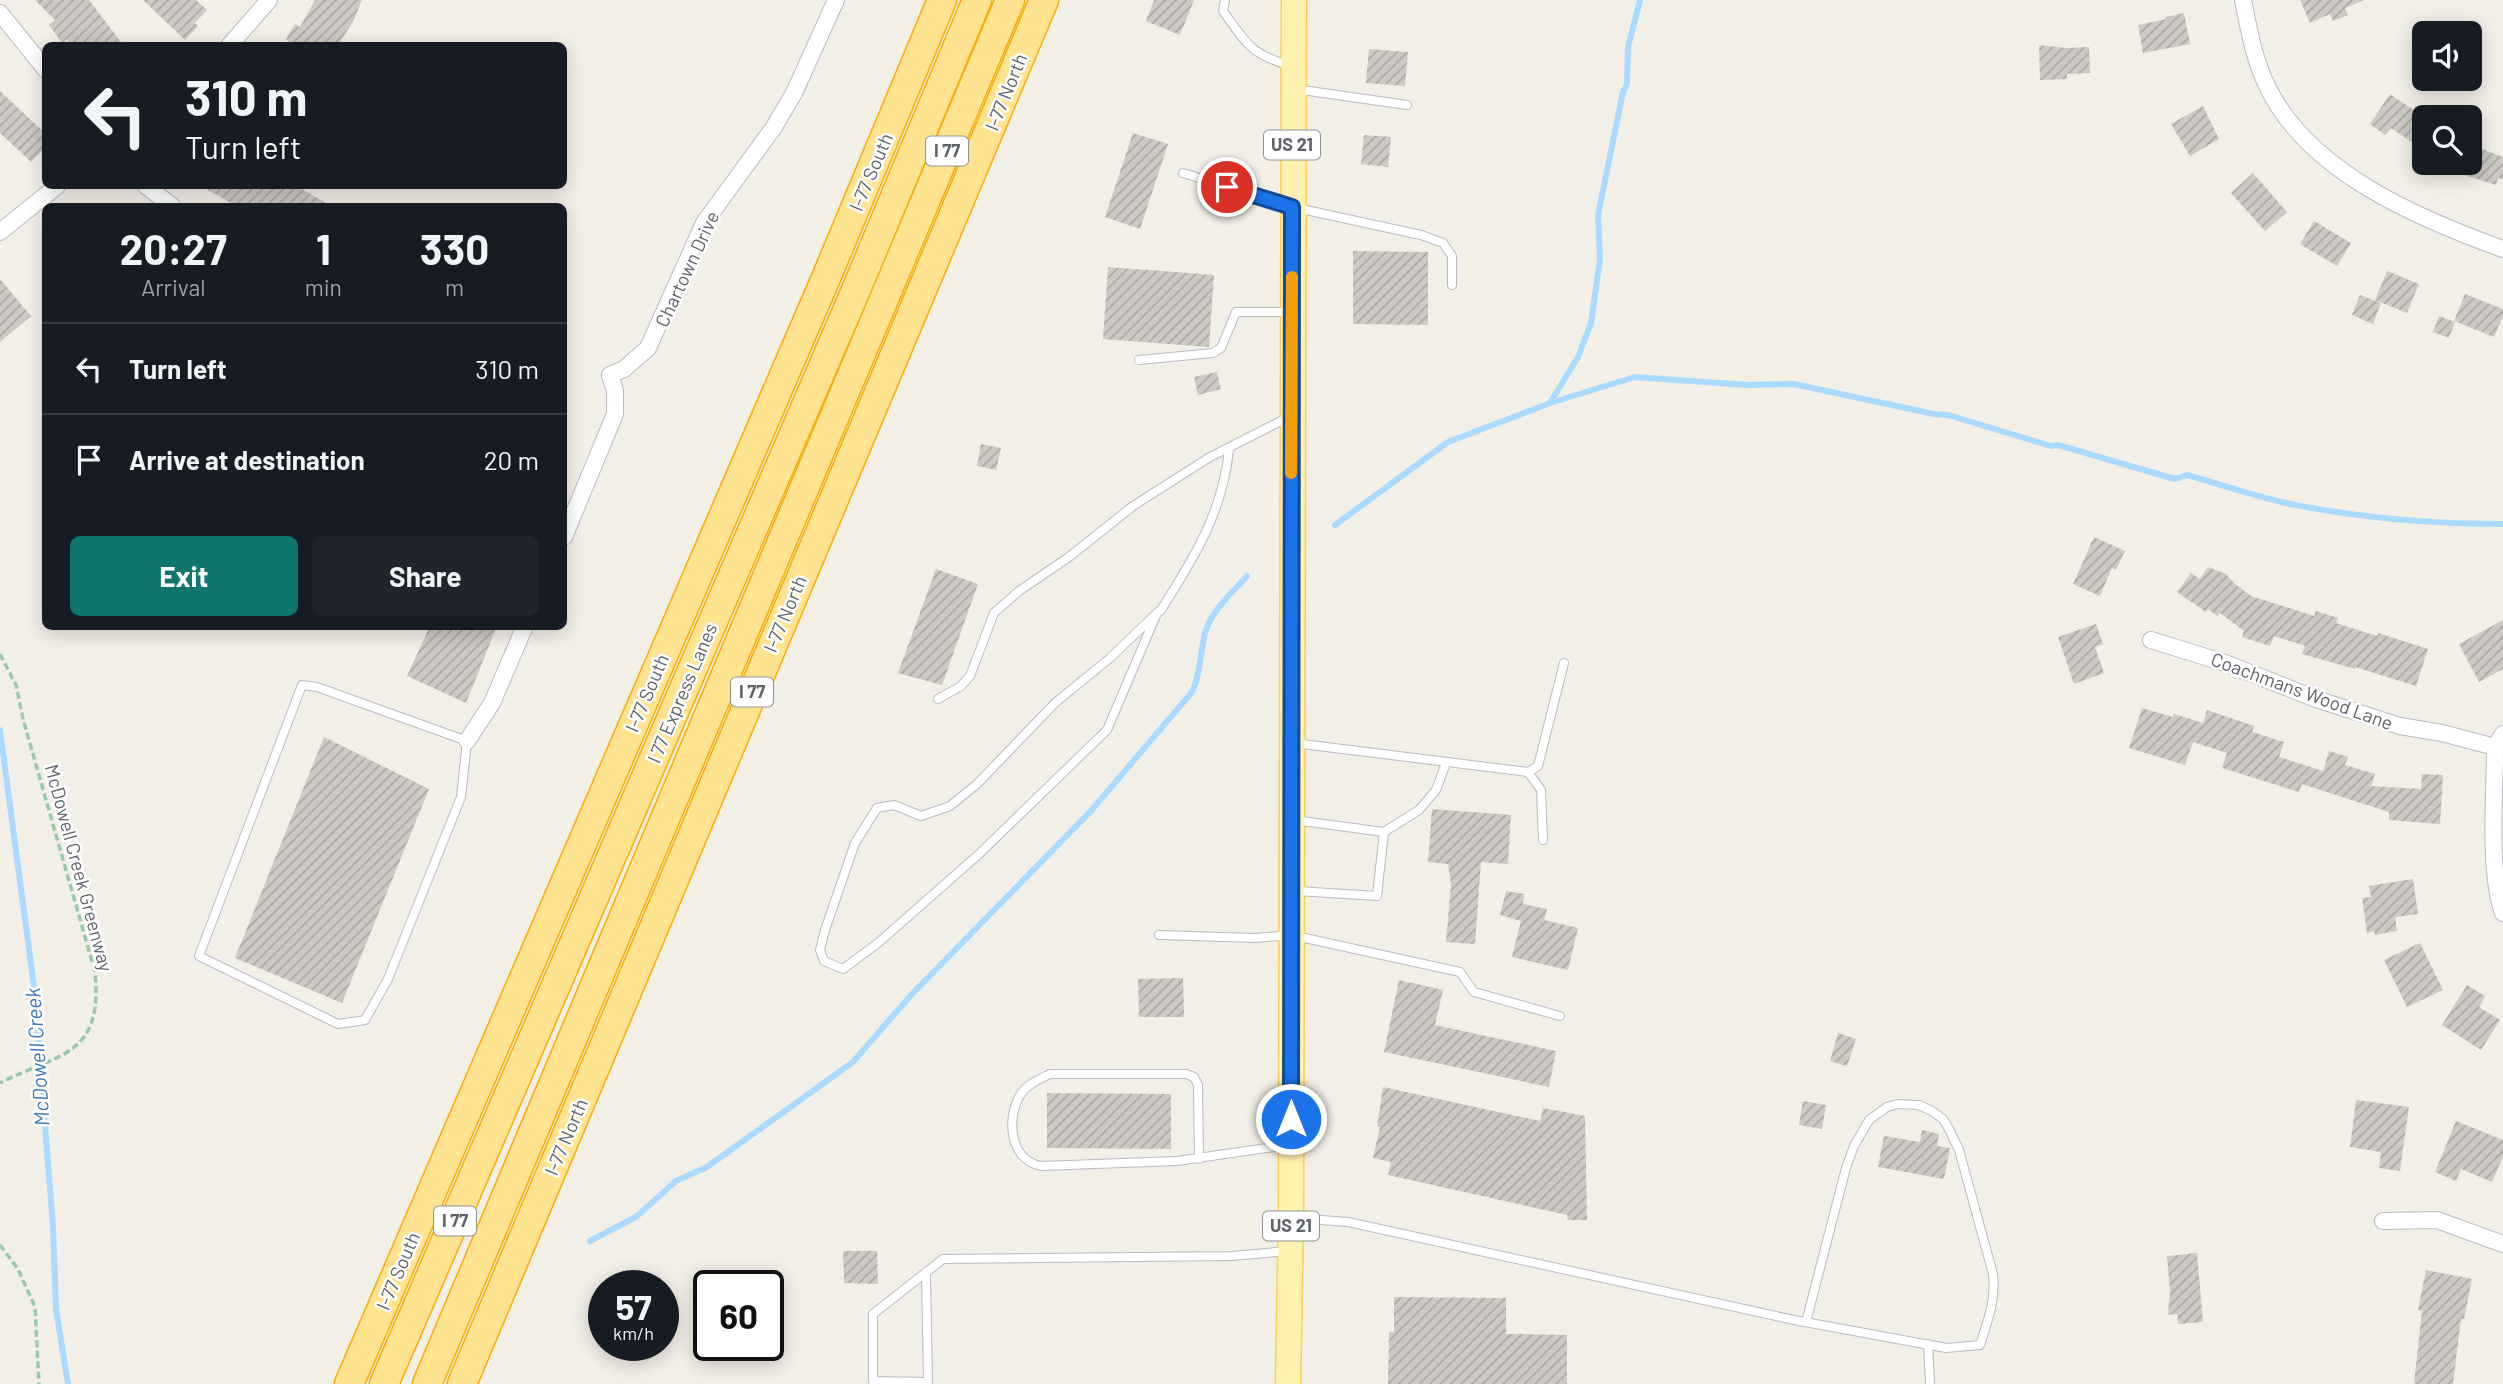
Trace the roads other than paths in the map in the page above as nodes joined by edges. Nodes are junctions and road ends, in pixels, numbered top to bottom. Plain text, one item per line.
1 (269, 0) edge
2 (836, 0) edge
3 (942, 0) edge
4 (977, 0) edge
5 (1010, 0) edge
6 (1044, 0) edge
7 (1225, 0) edge
8 (1294, 0) edge
9 (2243, 0) edge
10 (0, 13) edge
11 (232, 42) edge
12 (42, 65) edge
13 (1292, 78) junction
14 (1407, 105) dead end
15 (1183, 173) dead end
16 (53, 189) edge
17 (150, 189) edge
18 (168, 203) edge
19 (1292, 207) junction
20 (0, 232) edge
21 (2503, 249) edge
22 (1452, 285) dead end
23 (1292, 312) junction
24 (794, 351) junction
25 (1139, 360) dead end
26 (1291, 416) junction
27 (1228, 449) junction
28 (567, 530) edge
29 (723, 597) junction
30 (1157, 613) junction
31 (523, 630) edge
32 (2151, 640) dead end
33 (1564, 663) dead end
34 (938, 699) dead end
35 (2499, 740) edge
36 (467, 741) junction
37 (1291, 742) junction
38 (1446, 763) junction
39 (1528, 772) junction
40 (1291, 820) junction
41 (1384, 832) junction
42 (1543, 840) dead end
43 (1291, 891) junction
44 (2503, 914) edge
45 (1158, 935) dead end
46 (1291, 935) junction
47 (1560, 1016) dead end
48 (1291, 1144) junction
49 (1199, 1159) junction
50 (1291, 1218) junction
51 (2384, 1221) dead end
52 (2503, 1244) edge
53 (1291, 1250) junction
54 (926, 1272) junction
55 (1805, 1322) junction
56 (1928, 1344) junction
57 (349, 1384) edge
58 (384, 1384) edge
59 (427, 1384) edge
60 (462, 1384) edge
61 (1287, 1384) edge
62 (1930, 1384) edge

1 - 11 street
2 - 28 street, Chartown Drive
3 - 24 highway, I-77 South / I 77
4 - 29 highway, I 77 Express Lanes / I 77
5 - 59 highway, I 77 Express Lanes / I 77
6 - 60 highway, I-77 North / I 77
7 - 13 lane
8 - 13 main road, US 21
9 - 21 street
10 - 12 street
13 - 14 lane
13 - 19 main road, US 21
15 - 19 lane
16 - 20 street
17 - 18 street
19 - 22 lane
19 - 23 main road, US 21
23 - 25 lane
23 - 26 main road, US 21
24 - 29 highway
24 - 57 highway, I-77 South / I 77
26 - 27 lane
26 - 37 main road, US 21
27 - 30 lane
27 - 34 lane
29 - 58 highway, I 77 Express Lanes / I 77
30 - 30 lane
31 - 36 street
32 - 35 street, Coachmans Wood Lane
33 - 39 lane
35 - 44 street
36 - 36 lane
37 - 38 lane
37 - 40 main road, US 21
38 - 39 lane
38 - 41 lane
39 - 42 lane
40 - 41 lane
40 - 43 main road, US 21
41 - 43 lane
43 - 46 main road, US 21
45 - 46 lane
46 - 47 lane
46 - 48 main road, US 21
48 - 49 lane
48 - 50 main road, US 21
49 - 49 lane
50 - 53 main road, US 21
50 - 55 lane
51 - 52 street
53 - 54 lane
53 - 61 main road, US 21
54 - 54 lane
55 - 56 lane
55 - 56 lane
56 - 62 lane

